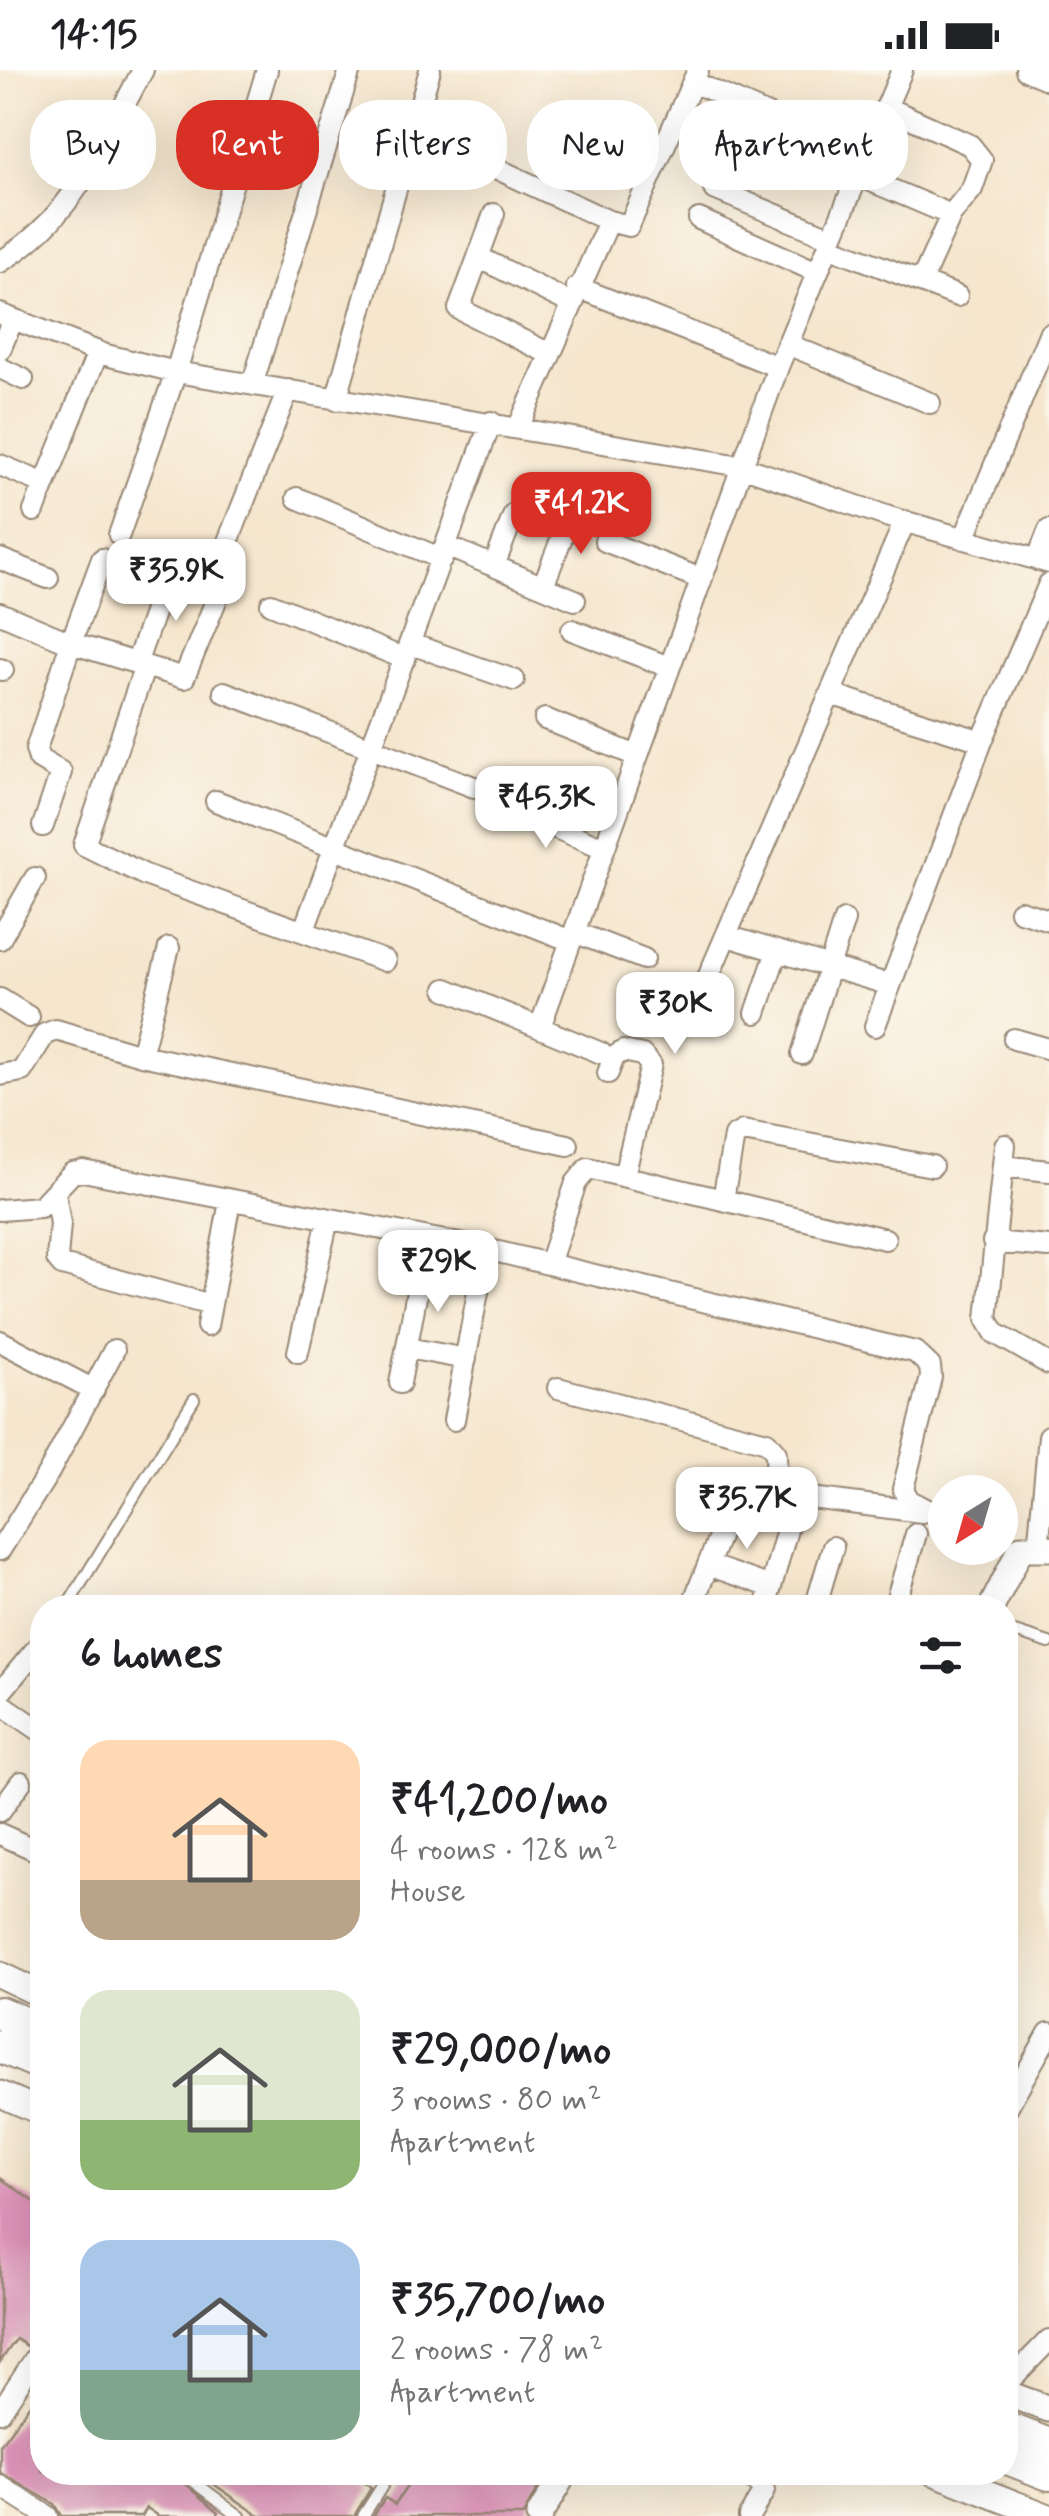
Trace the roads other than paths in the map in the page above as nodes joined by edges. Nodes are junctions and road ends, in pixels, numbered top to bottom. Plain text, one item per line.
1 (142, 70) edge
2 (268, 70) edge
3 (350, 70) edge
4 (430, 70) edge
5 (902, 70) edge
6 (1026, 70) edge
7 (696, 76) edge
8 (1049, 80) edge
9 (421, 100) edge
10 (746, 100) edge
11 (889, 100) edge
12 (908, 118) edge
13 (507, 173) edge
14 (395, 190) edge
15 (714, 190) dead end
16 (851, 190) edge
17 (893, 190) edge
18 (494, 214) dead end
19 (952, 215) junction
20 (699, 220) dead end
21 (609, 221) junction
22 (830, 242) junction
23 (478, 257) junction
24 (0, 262) edge
25 (817, 272) junction
26 (921, 282) junction
27 (573, 294) junction
28 (957, 296) dead end
29 (6, 316) edge
30 (1049, 334) edge
31 (787, 344) junction
32 (0, 350) edge
33 (98, 352) junction
34 (548, 354) junction
35 (778, 367) junction
36 (0, 368) edge
37 (176, 372) junction
38 (23, 379) dead end
39 (253, 382) junction
40 (288, 390) junction
41 (336, 400) junction
42 (930, 404) dead end
43 (492, 422) junction
44 (518, 426) junction
45 (0, 465) edge
46 (741, 466) junction
47 (45, 484) junction
48 (297, 498) dead end
49 (573, 509) dead end
50 (34, 512) dead end
51 (905, 522) junction
52 (548, 523) dead end
53 (1049, 530) edge
54 (118, 535) dead end
55 (964, 539) junction
56 (605, 541) dead end
57 (444, 553) junction
58 (0, 559) edge
59 (102, 559) dead end
60 (1043, 562) edge
61 (494, 566) junction
62 (170, 568) dead end
63 (48, 578) dead end
64 (701, 579) junction
65 (1049, 584) edge
66 (542, 586) junction
67 (575, 600) dead end
68 (272, 604) dead end
69 (0, 613) edge
70 (572, 630) dead end
71 (71, 643) junction
72 (408, 651) junction
73 (140, 665) junction
74 (669, 667) junction
75 (514, 680) dead end
76 (224, 692) dead end
77 (830, 694) junction
78 (545, 719) dead end
79 (982, 741) junction
80 (372, 749) junction
81 (637, 756) junction
82 (474, 787) dead end
83 (216, 801) dead end
84 (508, 808) dead end
85 (43, 826) dead end
86 (335, 848) junction
87 (604, 848) junction
88 (35, 878) dead end
89 (1020, 911) dead end
90 (844, 920) dead end
91 (1049, 920) edge
92 (304, 930) junction
93 (572, 936) junction
94 (727, 936) junction
95 (0, 939) edge
96 (169, 948) dead end
97 (776, 951) junction
98 (644, 959) dead end
99 (386, 961) dead end
100 (829, 966) junction
101 (890, 985) junction
102 (446, 989) dead end
103 (0, 999) edge
104 (697, 1003) dead end
105 (756, 1013) dead end
106 (29, 1017) dead end
107 (876, 1026) dead end
108 (540, 1027) junction
109 (1014, 1039) dead end
110 (1049, 1050) edge
111 (601, 1052) dead end
112 (140, 1054) junction
113 (802, 1054) dead end
114 (608, 1074) dead end
115 (0, 1075) edge
116 (568, 1144) dead end
117 (932, 1166) dead end
118 (1049, 1171) edge
119 (624, 1176) junction
120 (54, 1192) junction
121 (724, 1200) junction
122 (230, 1201) junction
123 (0, 1210) edge
124 (328, 1220) junction
125 (427, 1238) junction
126 (885, 1238) dead end
127 (993, 1242) junction
128 (1049, 1248) edge
129 (486, 1249) junction
130 (549, 1264) junction
131 (0, 1342) edge
132 (407, 1348) junction
133 (114, 1350) dead end
134 (298, 1352) dead end
135 (466, 1359) junction
136 (1049, 1364) edge
137 (400, 1383) dead end
138 (558, 1388) dead end
139 (94, 1390) junction
140 (194, 1399) dead end
141 (454, 1420) dead end
142 (1049, 1436) edge
143 (928, 1511) edge
144 (928, 1515) edge
145 (790, 1519) dead end
146 (723, 1527) dead end
147 (916, 1534) dead end
148 (2, 1544) edge
149 (1027, 1546) edge
150 (833, 1547) dead end
151 (708, 1565) junction
152 (74, 1595) edge
153 (696, 1595) edge
154 (764, 1595) edge
155 (769, 1595) edge
156 (819, 1595) edge
157 (898, 1595) edge
158 (996, 1595) edge
159 (1018, 1633) edge
160 (1049, 1642) edge
161 (30, 1657) edge
162 (0, 1693) edge
163 (0, 1702) edge
164 (30, 1723) edge
165 (21, 1782) dead end
166 (0, 1811) edge
167 (0, 1834) edge
168 (30, 1848) edge
169 (0, 1975) edge
170 (30, 1989) edge
171 (0, 2013) edge
172 (30, 2026) edge
173 (1049, 2033) edge
174 (0, 2046) edge
175 (30, 2059) edge
176 (1018, 2089) edge
177 (0, 2094) edge
178 (30, 2108) edge
179 (1049, 2340) edge
180 (30, 2366) edge
181 (1018, 2372) edge
182 (1018, 2398) edge
183 (1049, 2410) edge
184 (0, 2412) edge
185 (1018, 2433) edge
186 (1049, 2444) edge
187 (1018, 2462) edge
188 (1049, 2474) edge
189 (198, 2485) edge
190 (383, 2485) edge
191 (557, 2485) edge
192 (759, 2485) edge
193 (966, 2485) edge
194 (0, 2486) edge
195 (47, 2516) edge
196 (240, 2516) edge
197 (363, 2516) edge
198 (539, 2516) edge
199 (749, 2516) edge
200 (1046, 2516) edge

1 - 24 street
2 - 37 street
3 - 39 street
4 - 9 street
5 - 11 street
6 - 8 street
7 - 10 street
7 - 21 street
12 - 19 street
13 - 21 street
14 - 41 street
15 - 22 street
16 - 22 street
17 - 19 street
18 - 23 street
19 - 26 street
20 - 25 street
21 - 27 street
22 - 25 street
22 - 26 street
23 - 27 street
23 - 34 street
25 - 31 street
26 - 28 street
27 - 34 street
27 - 35 street
29 - 32 street
29 - 33 street
30 - 55 street
31 - 35 street
31 - 42 street
33 - 37 street
33 - 47 street
34 - 44 street
35 - 46 street
36 - 38 street
37 - 39 street
37 - 54 street
39 - 40 street
40 - 41 street
40 - 73 street
41 - 43 street
43 - 44 street
43 - 57 street
44 - 46 street
45 - 47 street
46 - 51 street
46 - 64 street
47 - 50 street
48 - 57 street
49 - 66 street
51 - 55 street
51 - 77 street
52 - 61 street
53 - 60 street
55 - 60 street
56 - 64 street
57 - 61 street
57 - 72 street
58 - 63 street
59 - 71 street
61 - 66 street
62 - 73 street
64 - 74 street
65 - 79 street
66 - 67 street
68 - 72 street
69 - 71 street
70 - 74 street
71 - 73 street
71 - 85 street
72 - 75 street
72 - 80 street
73 - 92 street
74 - 81 street
76 - 80 street
77 - 79 street
77 - 94 street
78 - 81 street
79 - 101 street
80 - 82 street
80 - 86 street
81 - 87 street
83 - 86 street
84 - 87 street
86 - 92 street
86 - 93 street
87 - 93 street
88 - 95 street
89 - 91 street
90 - 100 street
92 - 99 street
93 - 98 street
93 - 108 street
94 - 97 street
94 - 104 street
96 - 112 street
97 - 100 street
97 - 105 street
100 - 101 street
100 - 113 street
101 - 107 street
102 - 108 street
103 - 106 street
108 - 111 street
109 - 110 street
112 - 115 street
112 - 116 street
114 - 119 street
117 - 121 street
118 - 127 street
119 - 121 street
119 - 130 street
120 - 122 street
120 - 122 street
120 - 123 street
121 - 126 street
122 - 124 street
124 - 125 street
124 - 134 street
125 - 129 street
125 - 132 street
127 - 128 street
127 - 136 street
129 - 130 street
129 - 135 street
130 - 143 street
131 - 139 street
132 - 135 street
132 - 137 street
133 - 139 street
135 - 141 street
138 - 144 street
139 - 148 street
140 - 152 lane
142 - 149 street
145 - 155 street
146 - 151 street
147 - 157 street
149 - 158 street
150 - 156 street
151 - 153 street
151 - 154 street
159 - 160 lane
161 - 162 street
163 - 164 street
165 - 166 street
167 - 168 street
169 - 170 street
171 - 172 main road
173 - 176 street
174 - 175 main road
177 - 178 street
179 - 181 street
180 - 184 street
182 - 183 street
185 - 186 main road
187 - 188 main road
189 - 196 lane
190 - 197 lane
191 - 198 street
192 - 199 street
193 - 200 street
194 - 195 street

